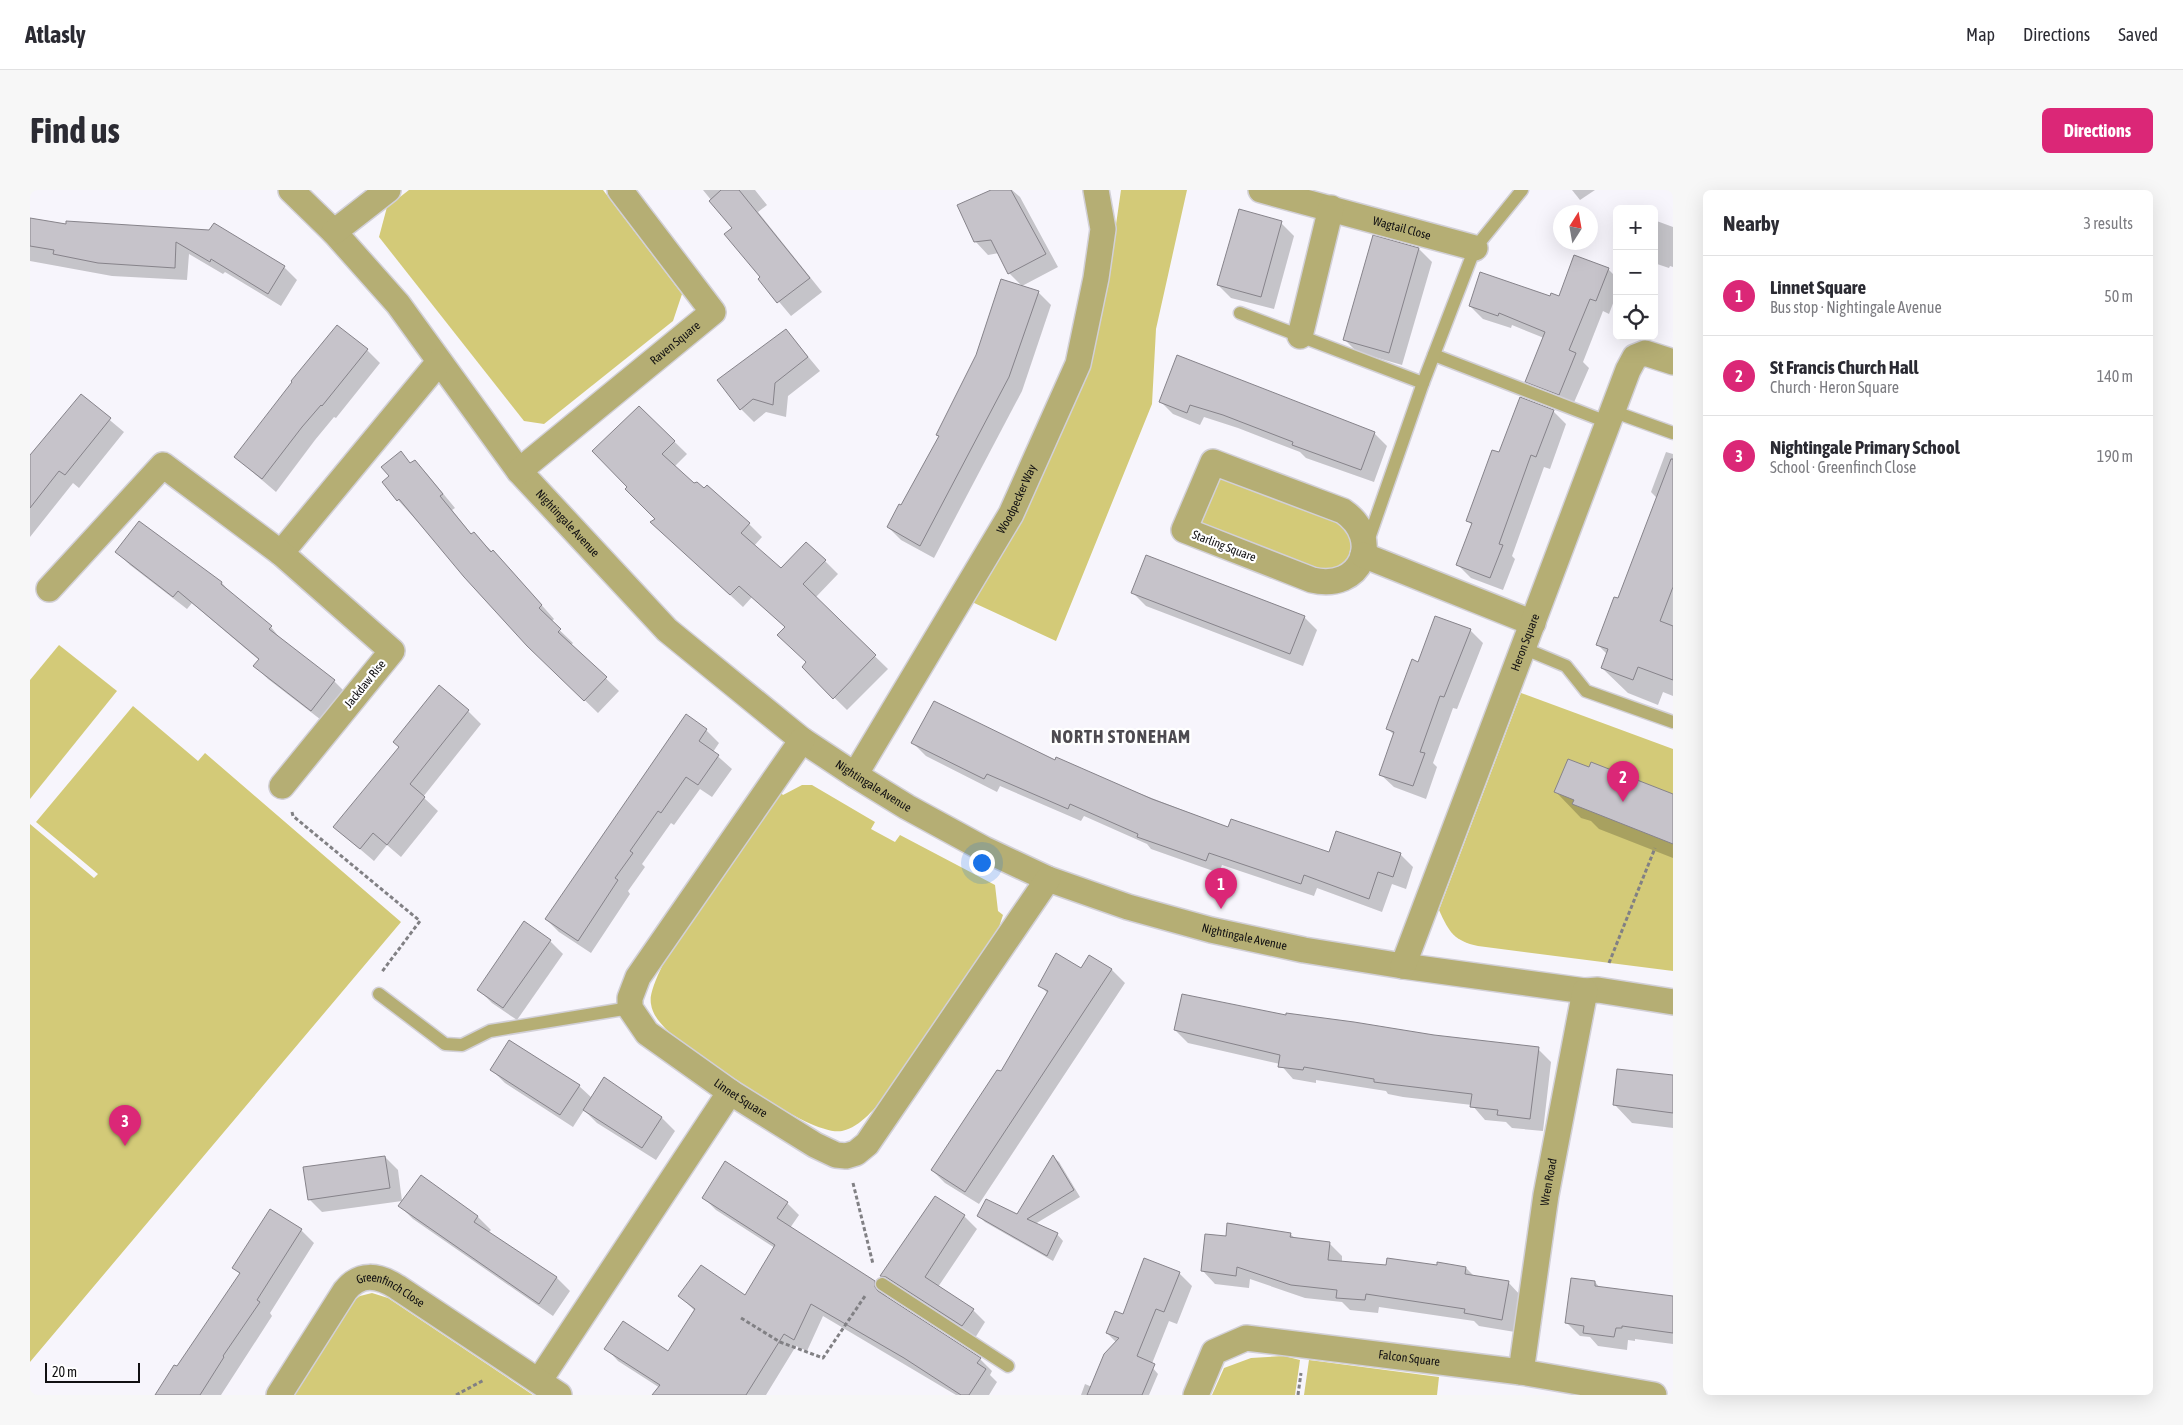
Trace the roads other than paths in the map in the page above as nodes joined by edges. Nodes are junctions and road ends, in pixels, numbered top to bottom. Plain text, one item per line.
1 (291, 190) edge
2 (388, 190) edge
3 (620, 190) edge
4 (1261, 190) edge
5 (1522, 190) edge
6 (1095, 192) edge
7 (1331, 208) junction
8 (334, 232) junction
9 (1475, 248) junction
10 (1240, 313) dead end
11 (1300, 336) junction
12 (1434, 355) junction
13 (439, 362) junction
14 (1673, 362) edge
15 (1423, 383) junction
16 (1610, 416) junction
17 (1673, 433) edge
18 (519, 471) junction
19 (281, 554) junction
20 (1363, 555) junction
21 (50, 589) dead end
22 (1533, 623) junction
23 (1523, 648) junction
24 (1673, 722) edge
25 (802, 740) junction
26 (854, 775) junction
27 (282, 786) road end
28 (1048, 879) junction
29 (1403, 966) junction
30 (1592, 990) junction
31 (379, 994) road end
32 (1673, 1002) edge
33 (630, 1008) junction
34 (730, 1092) junction
35 (879, 1281) road end
36 (1008, 1366) dead end
37 (1521, 1372) junction
38 (549, 1388) edge
39 (279, 1395) edge
40 (1196, 1395) edge
41 (1654, 1395) edge

1 - 8 street, Nightingale Avenue
2 - 8 street
3 - 18 street, Raven Square
4 - 7 street, Wagtail Close
5 - 9 lane
6 - 26 street, Woodpecker Way
7 - 9 street, Wagtail Close
7 - 11 street
8 - 13 street, Nightingale Avenue
9 - 12 lane
10 - 11 lane
11 - 15 lane
12 - 15 lane
12 - 16 lane
13 - 18 street, Nightingale Avenue
13 - 19 street
14 - 16 street, Heron Square
15 - 20 lane
16 - 17 lane
16 - 22 street, Heron Square
18 - 25 street, Nightingale Avenue
19 - 21 street, Jackdaw Rise
19 - 27 street, Jackdaw Rise
20 - 20 street, Starling Square
20 - 22 street
22 - 23 street, Heron Square
23 - 24 lane
23 - 29 street, Heron Square
25 - 26 street, Nightingale Avenue
25 - 33 street
26 - 28 street, Nightingale Avenue
28 - 29 street, Nightingale Avenue
28 - 34 street, Linnet Square
29 - 30 street, Nightingale Avenue
30 - 32 street, Nightingale Avenue
30 - 37 street, Wren Road
31 - 33 lane
33 - 34 street, Linnet Square
34 - 38 street, Greenfinch Close
35 - 36 lane
37 - 40 street, Falcon Square
37 - 41 street, Falcon Square
38 - 39 street, Greenfinch Close

